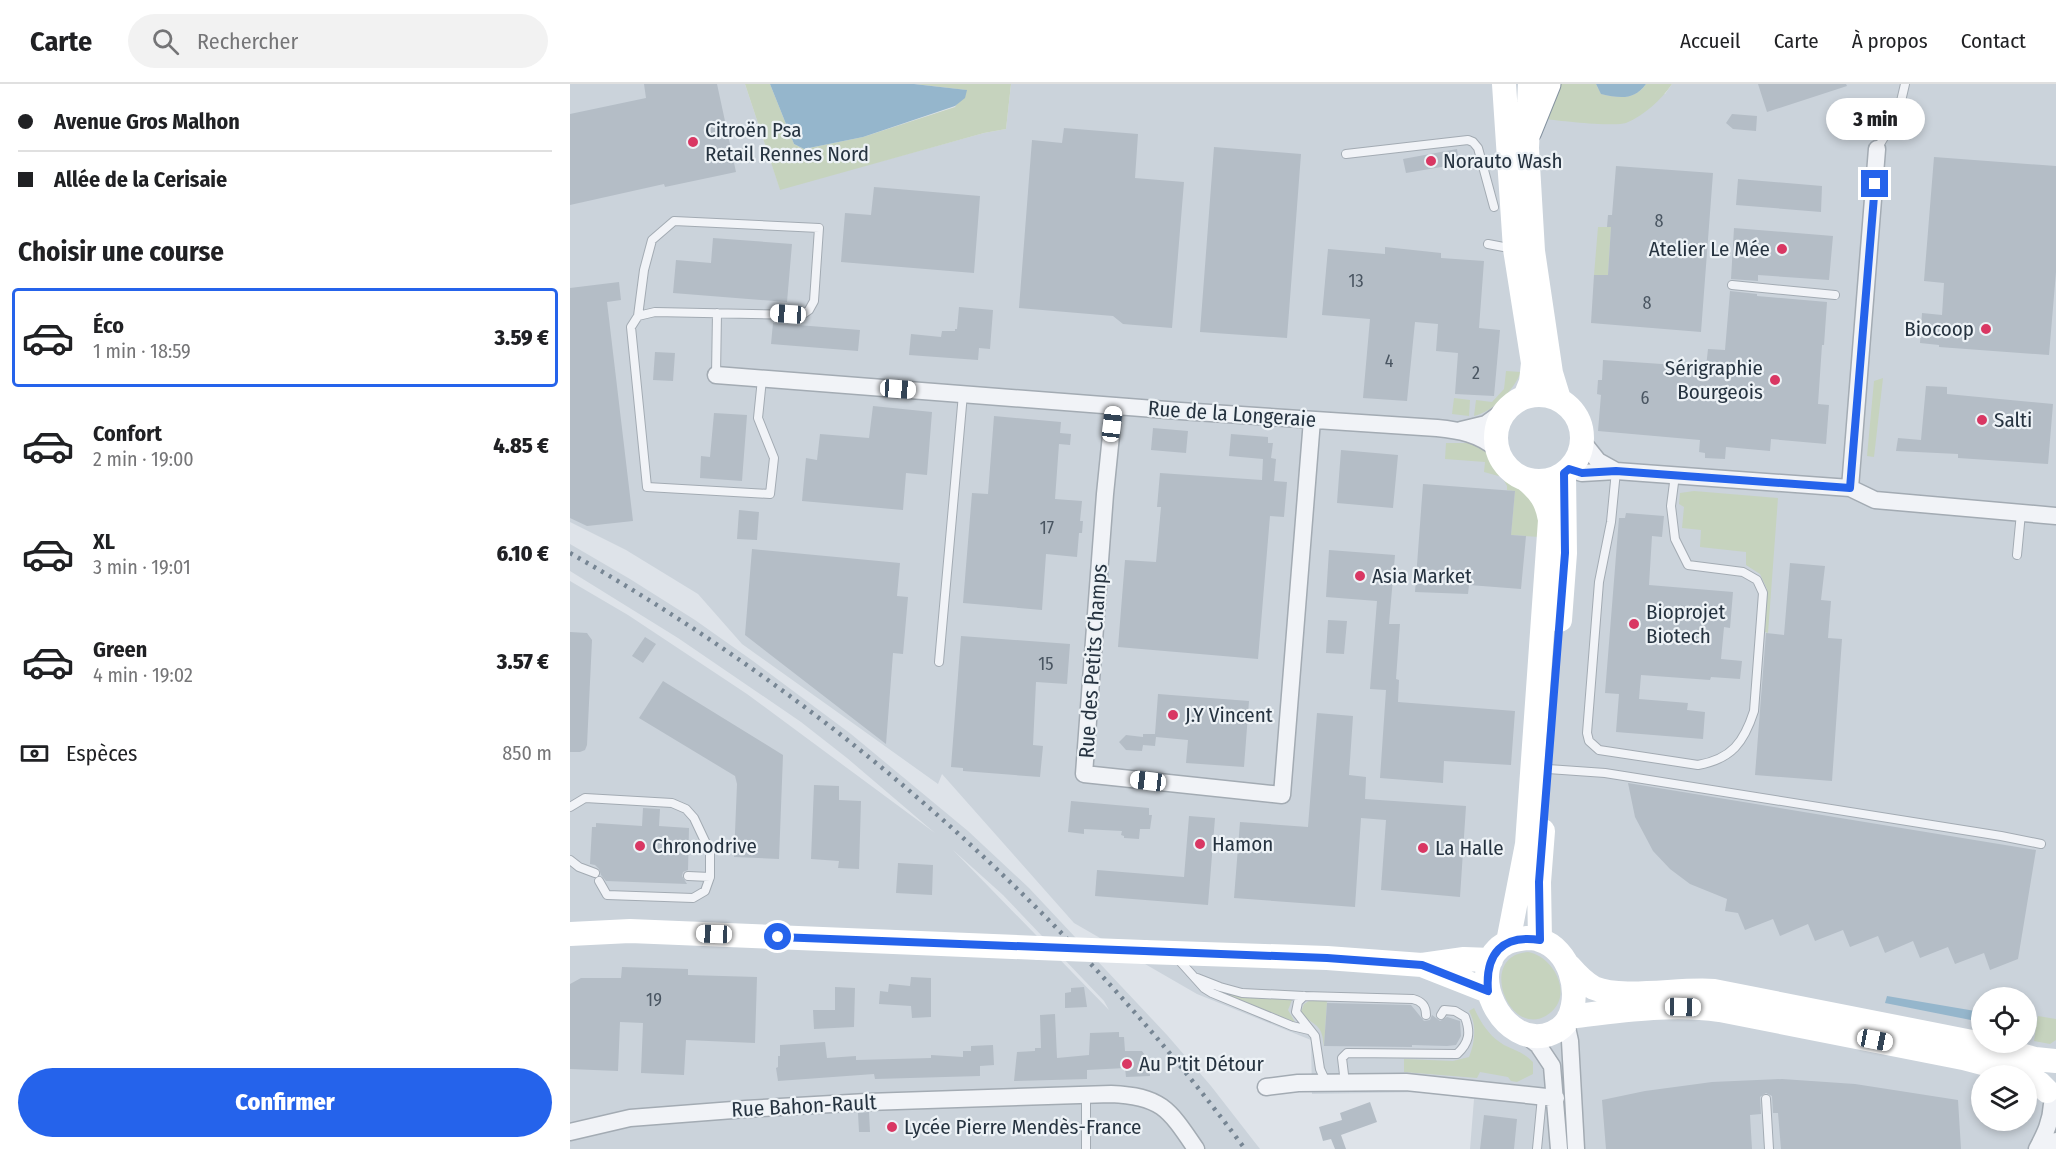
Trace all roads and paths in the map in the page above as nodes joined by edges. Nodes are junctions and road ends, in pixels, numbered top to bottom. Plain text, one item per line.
1 (1504, 84) edge
2 (1530, 84) edge
3 (1547, 84) edge
4 (1905, 84) edge
5 (1528, 131) junction
6 (1877, 149) joint
7 (1346, 154) dead end
8 (1494, 207) dead end
9 (1488, 244) dead end
10 (1515, 249) junction
11 (1732, 285) dead end
12 (1835, 295) dead end
13 (717, 314) junction
14 (638, 316) junction
15 (716, 375) joint
16 (762, 379) junction
17 (963, 394) junction
18 (1559, 399) junction
19 (1515, 404) junction
20 (1114, 406) junction
21 (1312, 420) junction
22 (1461, 430) junction
23 (1582, 441) junction
24 (1497, 449) junction
25 (1566, 471) junction
26 (1616, 471) junction
27 (1675, 476) junction
28 (1525, 479) junction
29 (1850, 488) junction
30 (2021, 513) junction
31 (2056, 516) edge
32 (2017, 555) dead end
33 (939, 662) dead end
34 (1548, 769) junction
35 (570, 807) edge
36 (2041, 844) dead end
37 (570, 860) edge
38 (688, 876) dead end
39 (710, 877) junction
40 (570, 922) edge
41 (630, 931) junction
42 (570, 934) edge
43 (1540, 940) junction
44 (1508, 942) junction
45 (1172, 953) junction
46 (1491, 960) junction
47 (1422, 965) junction
48 (1569, 966) junction
49 (1197, 978) junction
50 (1488, 991) junction
51 (1304, 996) junction
52 (1426, 1015) dead end
53 (1452, 1015) dead end
54 (1567, 1020) junction
55 (1309, 1030) junction
56 (1523, 1033) junction
57 (1424, 1045) dead end
58 (1419, 1055) junction
59 (2056, 1062) edge
60 (1327, 1083) junction
61 (1345, 1083) junction
62 (1266, 1087) dead end
63 (1086, 1095) junction
64 (1549, 1097) junction
65 (1766, 1099) dead end
66 (2051, 1101) edge
67 (570, 1132) edge
68 (2056, 1141) edge
69 (1086, 1149) edge
70 (1196, 1149) edge
71 (1537, 1149) edge
72 (1559, 1149) edge
73 (1576, 1149) edge
74 (1769, 1149) edge
75 (2037, 1149) edge
76 (2052, 1149) edge

1 - 10 main road
2 - 5 main road
3 - 5 highway
4 - 6 lane
5 - 18 main road
6 - 29 street
7 - 8 lane
9 - 10 lane
10 - 19 main road
11 - 12 lane
13 - 14 lane
13 - 14 lane
13 - 15 lane
14 - 16 lane
15 - 16 street, Rue de la Longeraie
16 - 17 street, Rue de la Longeraie
17 - 20 street, Rue de la Longeraie
17 - 33 lane
18 - 19 main road
18 - 23 main road
19 - 22 street, Rue de la Longeraie
19 - 24 main road
20 - 21 street, Rue de la Longeraie
20 - 21 street, Rue des Petits Champs
21 - 22 street, Rue de la Longeraie
22 - 24 street, Rue de la Longeraie
23 - 25 main road
23 - 26 street
24 - 28 main road
25 - 26 street
25 - 28 main road
25 - 34 main road
26 - 27 street
26 - 27 lane
27 - 29 street
28 - 44 main road
29 - 30 street
30 - 31 street
30 - 32 lane
34 - 36 lane
34 - 43 main road
35 - 39 lane
37 - 39 lane
38 - 39 lane
40 - 41 main road
41 - 42 main road
41 - 45 main road, bridge
43 - 44 main road
43 - 48 main road
44 - 46 main road
45 - 47 main road
45 - 49 lane
46 - 47 main road
46 - 50 main road
47 - 50 main road
48 - 54 main road
48 - 59 main road
49 - 51 lane
49 - 55 lane
50 - 56 main road
51 - 52 lane
51 - 55 lane
53 - 58 lane
54 - 56 main road
54 - 66 main road
54 - 73 street
55 - 60 lane
56 - 64 street
57 - 58 lane
58 - 61 lane
59 - 66 main road
60 - 61 street
60 - 62 street
61 - 64 street
63 - 67 street, Rue Bahon-Rault
63 - 69 lane
63 - 70 street, Rue Bahon-Rault
64 - 71 lane
64 - 72 street
65 - 74 lane
66 - 75 street
68 - 76 street

